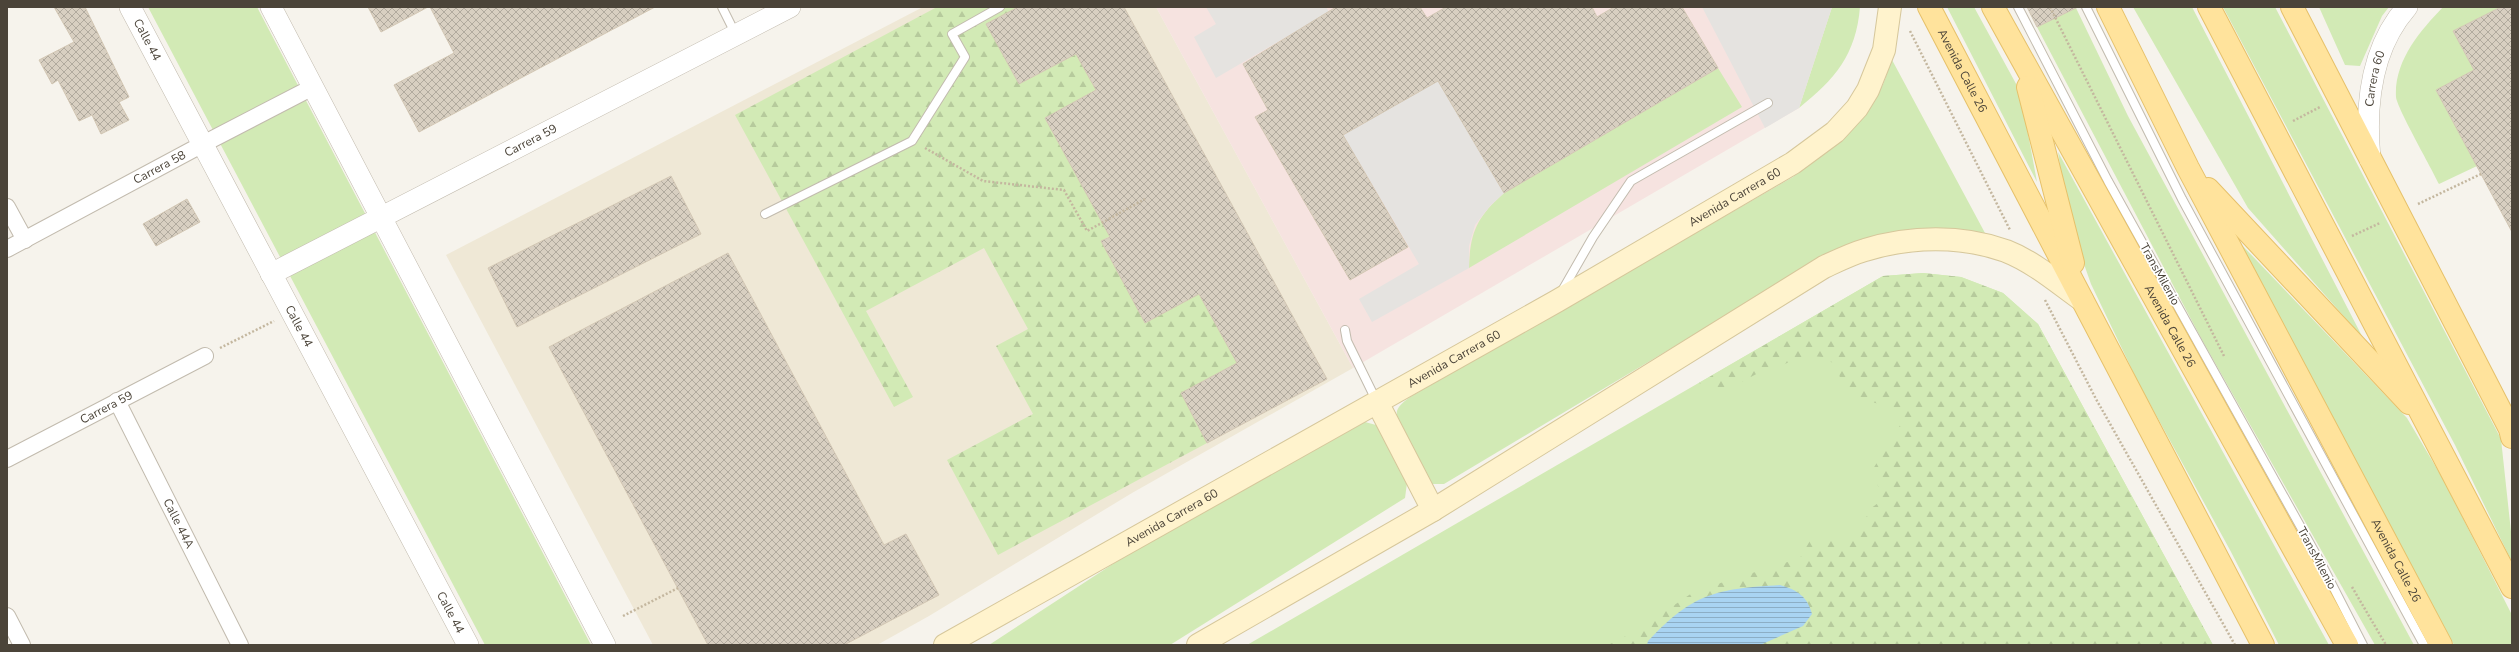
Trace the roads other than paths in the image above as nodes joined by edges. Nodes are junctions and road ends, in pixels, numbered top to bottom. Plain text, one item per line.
1 (130, 7) edge
2 (271, 7) edge
3 (722, 7) edge
4 (790, 7) edge
5 (1000, 7) edge
6 (1890, 7) edge
7 (1929, 7) edge
8 (1994, 7) edge
9 (2018, 7) edge
10 (2086, 7) edge
11 (2108, 7) edge
12 (2209, 7) edge
13 (2292, 7) edge
14 (2407, 7) edge
15 (736, 35) junction
16 (2021, 59) junction
17 (313, 87) junction
18 (1768, 103) dead end
19 (203, 144) junction
20 (2370, 159) junction
21 (2188, 168) junction
22 (7, 207) edge
23 (764, 214) dead end
24 (381, 218) junction
25 (25, 240) junction
26 (7, 249) edge
27 (271, 274) junction
28 (2082, 300) junction
29 (1557, 301) junction
30 (1345, 330) dead end
31 (205, 356) road end
32 (117, 401) junction
33 (1377, 402) junction
34 (2428, 423) junction
35 (2511, 433) edge
36 (7, 459) edge
37 (1432, 510) junction
38 (2512, 587) edge
39 (7, 616) edge
40 (22, 645) edge
41 (240, 645) edge
42 (468, 645) edge
43 (605, 645) edge
44 (945, 645) edge
45 (1198, 645) edge
46 (2263, 645) edge
47 (2347, 645) edge
48 (2363, 645) edge
49 (2424, 645) edge
50 (2441, 645) edge

1 - 19 street, Calle 44
2 - 17 street
3 - 15 lane
4 - 15 street, Carrera 59
5 - 23 lane
6 - 29 main road, Avenida Carrera 60
7 - 28 main road, Avenida Calle 26
8 - 16 main road, Avenida Calle 26
9 - 48 lane, TransMilenio
10 - 49 lane
11 - 21 main road, Avenida Calle 26
12 - 34 main road
13 - 20 main road
14 - 20 street, Carrera 60
15 - 24 street, Carrera 59
16 - 28 main road
16 - 47 main road, Avenida Calle 26
17 - 19 street, Carrera 58
17 - 24 street
18 - 29 lane
19 - 25 street, Carrera 58
19 - 27 street, Calle 44
20 - 35 main road
21 - 34 main road
21 - 50 main road, Avenida Calle 26
22 - 25 street
24 - 27 street, Carrera 59
24 - 43 street
25 - 26 street, Carrera 58
27 - 42 street, Calle 44
28 - 37 main road
28 - 46 main road, Avenida Calle 26
29 - 33 main road, Avenida Carrera 60
30 - 33 lane
31 - 32 street, Carrera 59
32 - 36 street, Carrera 59
32 - 41 street, Calle 44A
33 - 37 main road
33 - 44 main road, Avenida Carrera 60
34 - 38 main road
37 - 45 main road
39 - 40 street

